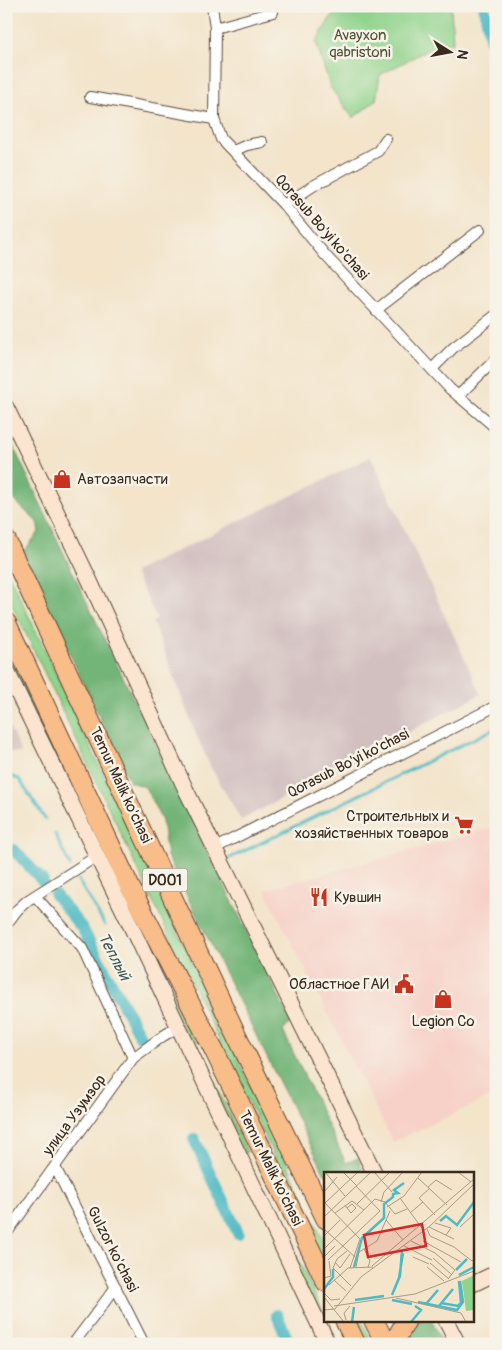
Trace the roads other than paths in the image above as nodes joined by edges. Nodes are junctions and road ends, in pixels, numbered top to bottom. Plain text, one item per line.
1 (212, 6) edge
2 (273, 12) dead end
3 (215, 28) junction
4 (90, 97) dead end
5 (214, 119) junction
6 (386, 139) dead end
7 (262, 142) dead end
8 (233, 152) junction
9 (284, 204) junction
10 (480, 230) dead end
11 (376, 310) junction
12 (496, 316) edge
13 (496, 359) edge
14 (432, 369) junction
15 (458, 396) junction
16 (6, 407) edge
17 (494, 425) edge
18 (6, 540) edge
19 (6, 622) edge
20 (6, 669) edge
21 (37, 687) junction
22 (496, 706) edge
23 (29, 717) junction
24 (215, 848) junction
25 (96, 856) junction
26 (110, 884) junction
27 (133, 892) junction
28 (35, 896) junction
29 (6, 925) edge
30 (178, 1027) junction
31 (133, 1058) junction
32 (55, 1167) junction
33 (374, 1172) edge
34 (305, 1176) junction
35 (324, 1179) edge
36 (324, 1215) edge
37 (6, 1234) edge
38 (496, 1274) edge
39 (324, 1278) edge
40 (474, 1284) edge
41 (116, 1288) junction
42 (345, 1322) edge
43 (375, 1322) edge
44 (405, 1322) edge
45 (447, 1322) edge
46 (73, 1344) edge
47 (144, 1344) edge
48 (328, 1344) edge
49 (356, 1344) edge
50 (386, 1344) edge
51 (393, 1344) edge
52 (458, 1344) edge

1 - 3 street, Qorasub Bo'yi ko'chasi
2 - 3 street
3 - 5 street, Qorasub Bo'yi ko'chasi
4 - 5 street
5 - 8 street, Qorasub Bo'yi ko'chasi
6 - 9 street
7 - 8 street
8 - 9 street, Qorasub Bo'yi ko'chasi
9 - 11 street, Qorasub Bo'yi ko'chasi
10 - 11 street
11 - 14 street, Qorasub Bo'yi ko'chasi
12 - 14 street
13 - 15 street
14 - 15 street, Qorasub Bo'yi ko'chasi
15 - 17 street, Qorasub Bo'yi ko'chasi
16 - 24 street
18 - 34 highway, Temur Malik ko'chasi / D001
19 - 21 highway, Temur Malik ko'chasi / D001
20 - 23 street
21 - 23 street
21 - 27 highway, Temur Malik ko'chasi / D001
22 - 24 street, Qorasub Bo'yi ko'chasi
23 - 25 street
24 - 33 street
25 - 26 street
25 - 28 street
26 - 27 street
26 - 30 street
27 - 39 highway, Temur Malik ko'chasi / D001
28 - 29 street
28 - 31 street
30 - 31 street, улица Узумзор
30 - 48 street
31 - 32 street, улица Узумзор
32 - 37 street, улица Узумзор
32 - 41 street, Gulzor ko'chasi
34 - 35 highway
34 - 36 highway, Temur Malik ko'chasi / D001
38 - 40 street
41 - 46 street
41 - 47 street, Gulzor ko'chasi
42 - 49 highway
43 - 50 highway
44 - 51 highway
45 - 52 street

